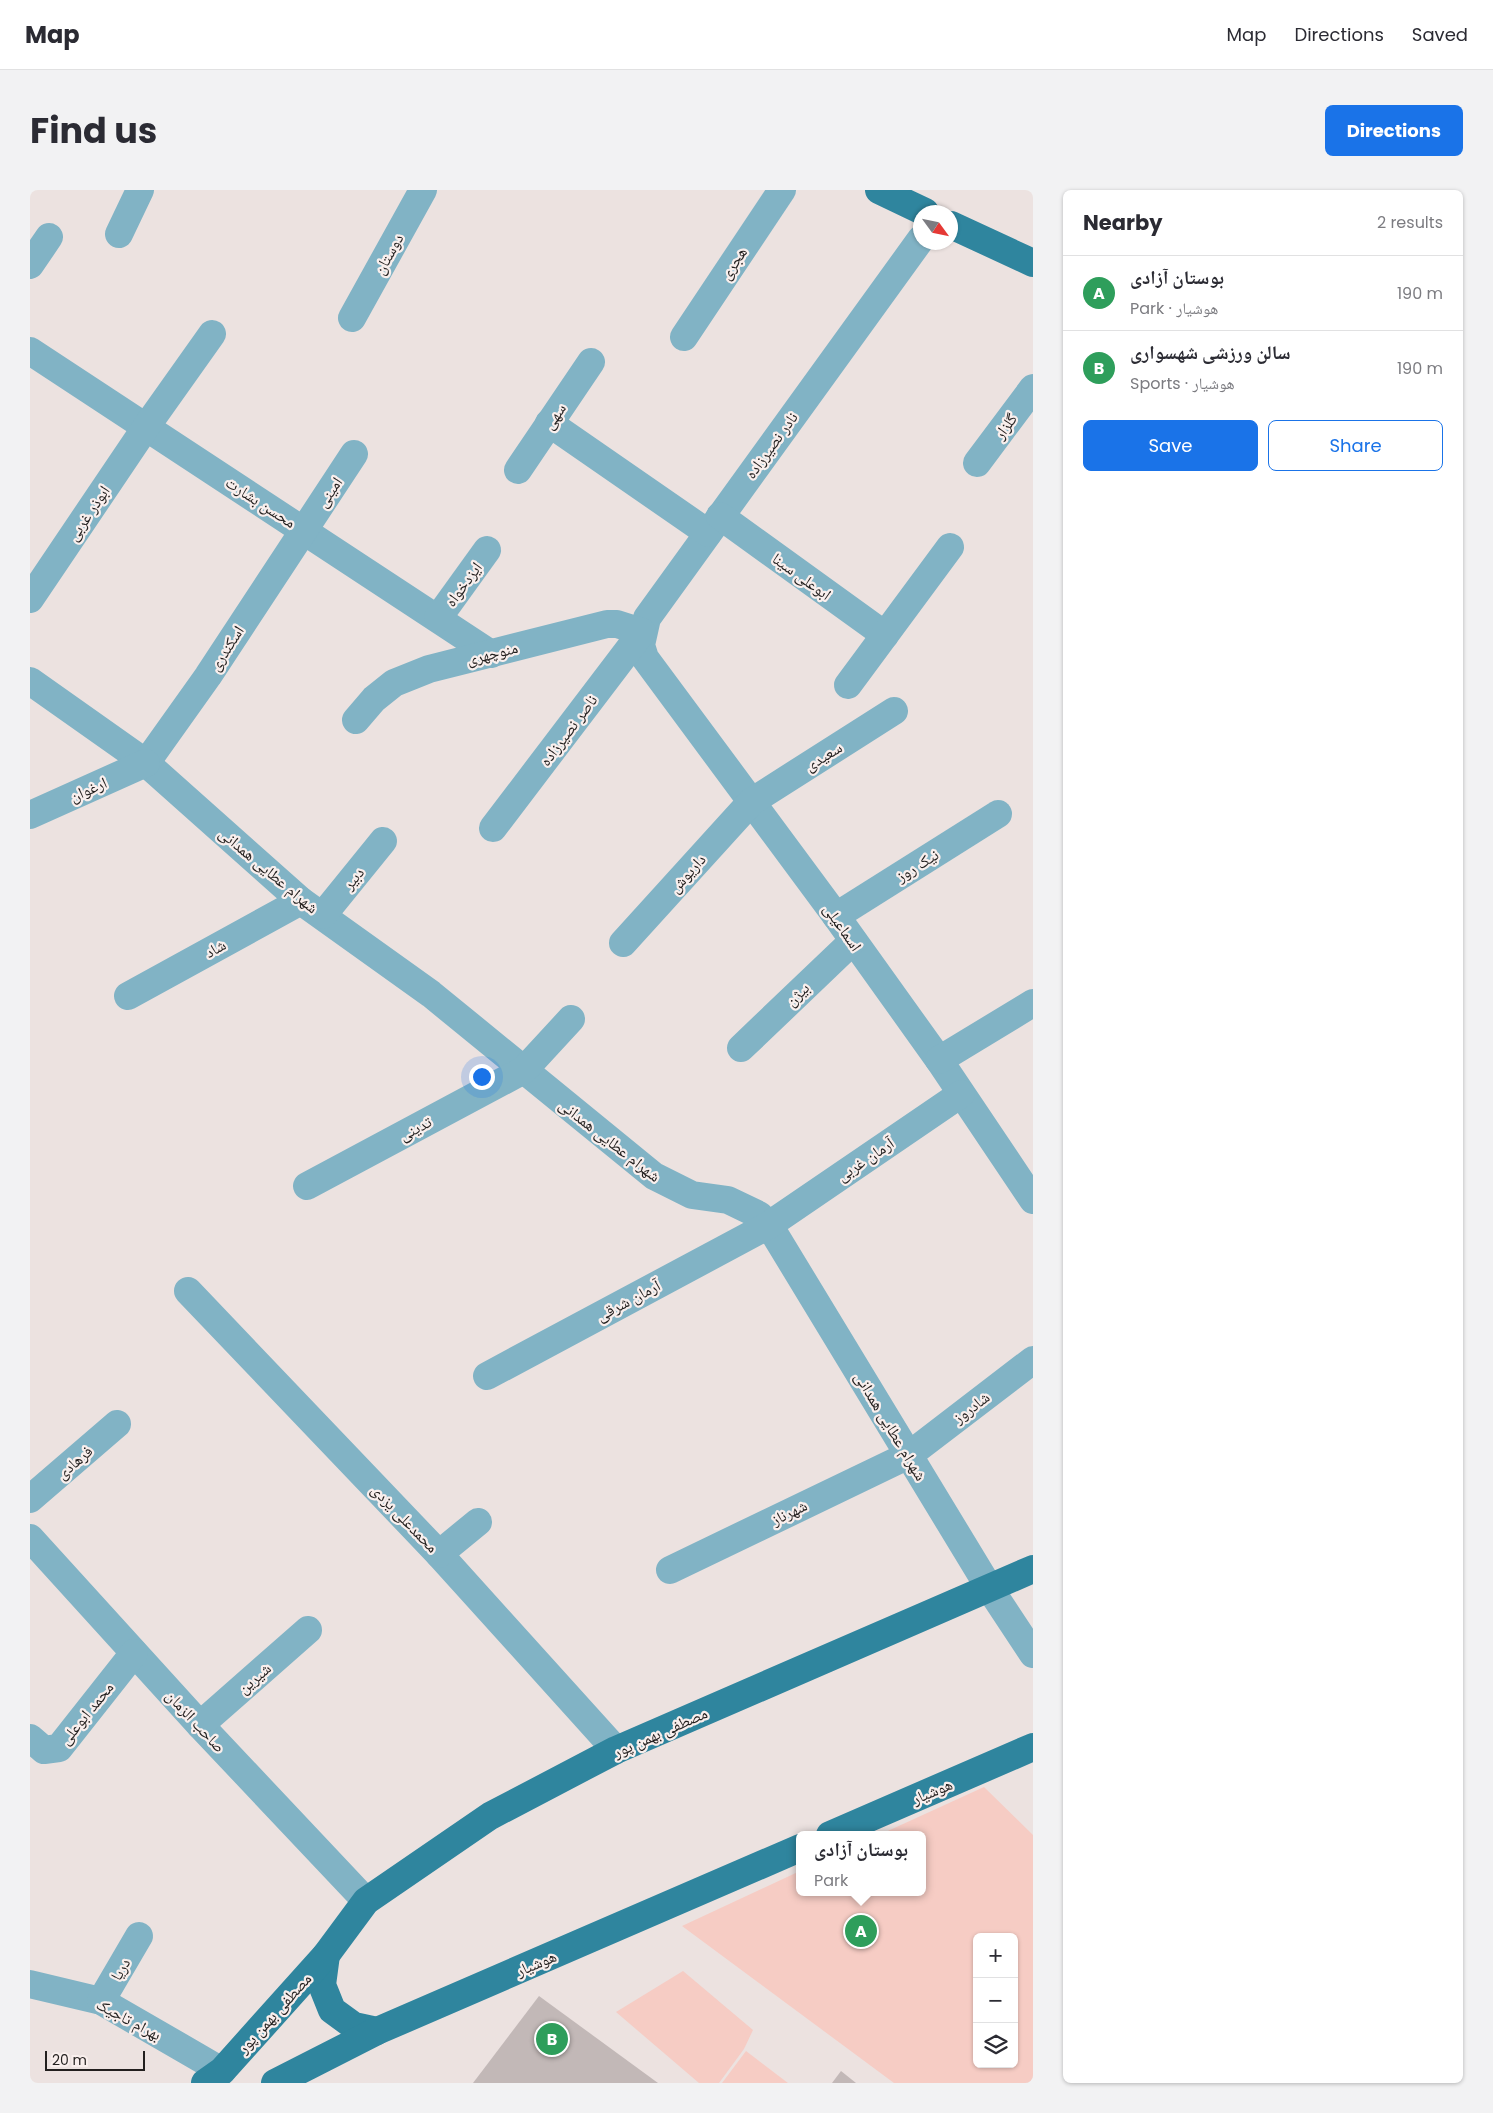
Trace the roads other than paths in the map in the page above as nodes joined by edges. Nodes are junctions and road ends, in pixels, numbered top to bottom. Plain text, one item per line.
1 (140, 190) edge
2 (423, 190) edge
3 (782, 190) edge
4 (880, 190) edge
5 (913, 206) edge
6 (958, 229) edge
7 (119, 234) dead end
8 (49, 238) dead end
9 (913, 249) edge
10 (1033, 263) edge
11 (30, 265) edge
12 (352, 318) dead end
13 (212, 334) dead end
14 (684, 337) dead end
15 (30, 351) edge
16 (591, 362) dead end
17 (1033, 388) edge
18 (549, 423) junction
19 (146, 427) junction
20 (354, 454) dead end
21 (978, 463) dead end
22 (518, 470) dead end
23 (714, 525) junction
24 (303, 530) junction
25 (950, 547) dead end
26 (487, 550) dead end
27 (30, 599) edge
28 (438, 618) junction
29 (885, 635) junction
30 (644, 645) junction
31 (491, 654) junction
32 (30, 681) edge
33 (848, 685) dead end
34 (894, 711) dead end
35 (356, 720) dead end
36 (146, 763) junction
37 (751, 802) junction
38 (998, 814) dead end
39 (30, 815) edge
40 (493, 828) dead end
41 (383, 841) dead end
42 (301, 901) junction
43 (324, 915) junction
44 (836, 916) junction
45 (853, 941) junction
46 (623, 944) dead end
47 (128, 996) dead end
48 (1033, 1003) edge
49 (571, 1019) dead end
50 (741, 1048) dead end
51 (939, 1060) junction
52 (524, 1070) junction
53 (961, 1094) junction
54 (307, 1186) dead end
55 (1033, 1200) edge
56 (769, 1225) junction
57 (188, 1291) dead end
58 (1033, 1360) edge
59 (487, 1376) dead end
60 (117, 1424) dead end
61 (909, 1455) junction
62 (30, 1499) edge
63 (478, 1522) dead end
64 (30, 1538) edge
65 (439, 1554) junction
66 (1033, 1569) edge
67 (670, 1570) dead end
68 (990, 1589) junction
69 (308, 1630) dead end
70 (134, 1653) junction
71 (1033, 1654) edge
72 (200, 1725) junction
73 (30, 1738) edge
74 (1033, 1747) edge
75 (616, 1750) junction
76 (839, 1831) edge
77 (796, 1850) edge
78 (366, 1901) junction
79 (139, 1936) dead end
80 (326, 1955) junction
81 (30, 1984) edge
82 (102, 2001) junction
83 (377, 2031) junction
84 (213, 2077) edge
85 (275, 2083) edge

1 - 7 street
2 - 12 street, دوستان
3 - 14 street, هجری
4 - 5 main road
6 - 10 main road
8 - 11 street
9 - 23 street, نادر نصیرزاده
13 - 19 street, ابوذر غربی
15 - 19 street, محسن بشارت
16 - 18 street, سهی
17 - 21 street, گلزار
18 - 22 street, سهی
18 - 23 street, ابوعلی سینا
19 - 24 street, محسن بشارت
19 - 27 street, ابوذر غربی
20 - 24 street, امینی
23 - 29 street, ابوعلی سینا
23 - 30 street, نادر نصیرزاده
24 - 28 street, محسن بشارت
24 - 36 street, اسکندری
25 - 29 street
26 - 28 street, ایزدخواه
28 - 31 street, محسن بشارت
29 - 33 street
30 - 31 street, منوچهری
30 - 37 street, اسماعیلی
30 - 40 street, ناصر نصیرزاده
31 - 35 street, منوچهری
32 - 36 street
34 - 37 street, سعیدی
36 - 39 street, ارغوان
36 - 42 street, شهرام عطایی همدانی
37 - 44 street, اسماعیلی
37 - 46 street, داریوش
38 - 44 street, نیک روز
41 - 43 street, دبیر
42 - 43 street, شهرام عطایی همدانی
42 - 47 street, شاد
43 - 52 street, شهرام عطایی همدانی
44 - 45 street, اسماعیلی
45 - 50 street, بیژن
45 - 51 street, اسماعیلی
48 - 51 street
49 - 52 street, تدینی
51 - 53 street, اسماعیلی
52 - 54 street, تدینی
52 - 56 street, شهرام عطایی همدانی
53 - 55 street, اسماعیلی
53 - 56 street, آرمان غربی
56 - 59 street, آرمان شرقی
56 - 61 street, شهرام عطایی همدانی
57 - 65 street, محمدعلی یزدی
58 - 61 street, شادروز
60 - 62 street, فرهادی
61 - 67 street, شهرناز
61 - 68 street, شهرام عطایی همدانی
63 - 65 street
64 - 70 street, صاحب الزمان
65 - 75 street, محمدعلی یزدی
66 - 68 main road, مصطفی بهمن پور
68 - 71 street, شهرام عطایی همدانی
68 - 75 main road, مصطفی بهمن پور
69 - 72 street, شیرین
70 - 72 street, صاحب الزمان
70 - 73 street, محمد ابوعلی
72 - 78 street, صاحب الزمان
74 - 76 main road, هوشیار
75 - 78 main road, مصطفی بهمن پور
77 - 83 main road, هوشیار
78 - 80 main road, مصطفی بهمن پور
79 - 82 street, دریا
80 - 83 main road, مصطفی بهمن پور
80 - 84 main road, مصطفی بهمن پور
81 - 82 street, بهرام تاجیک
82 - 84 street, بهرام تاجیک
83 - 85 main road, هوشیار

